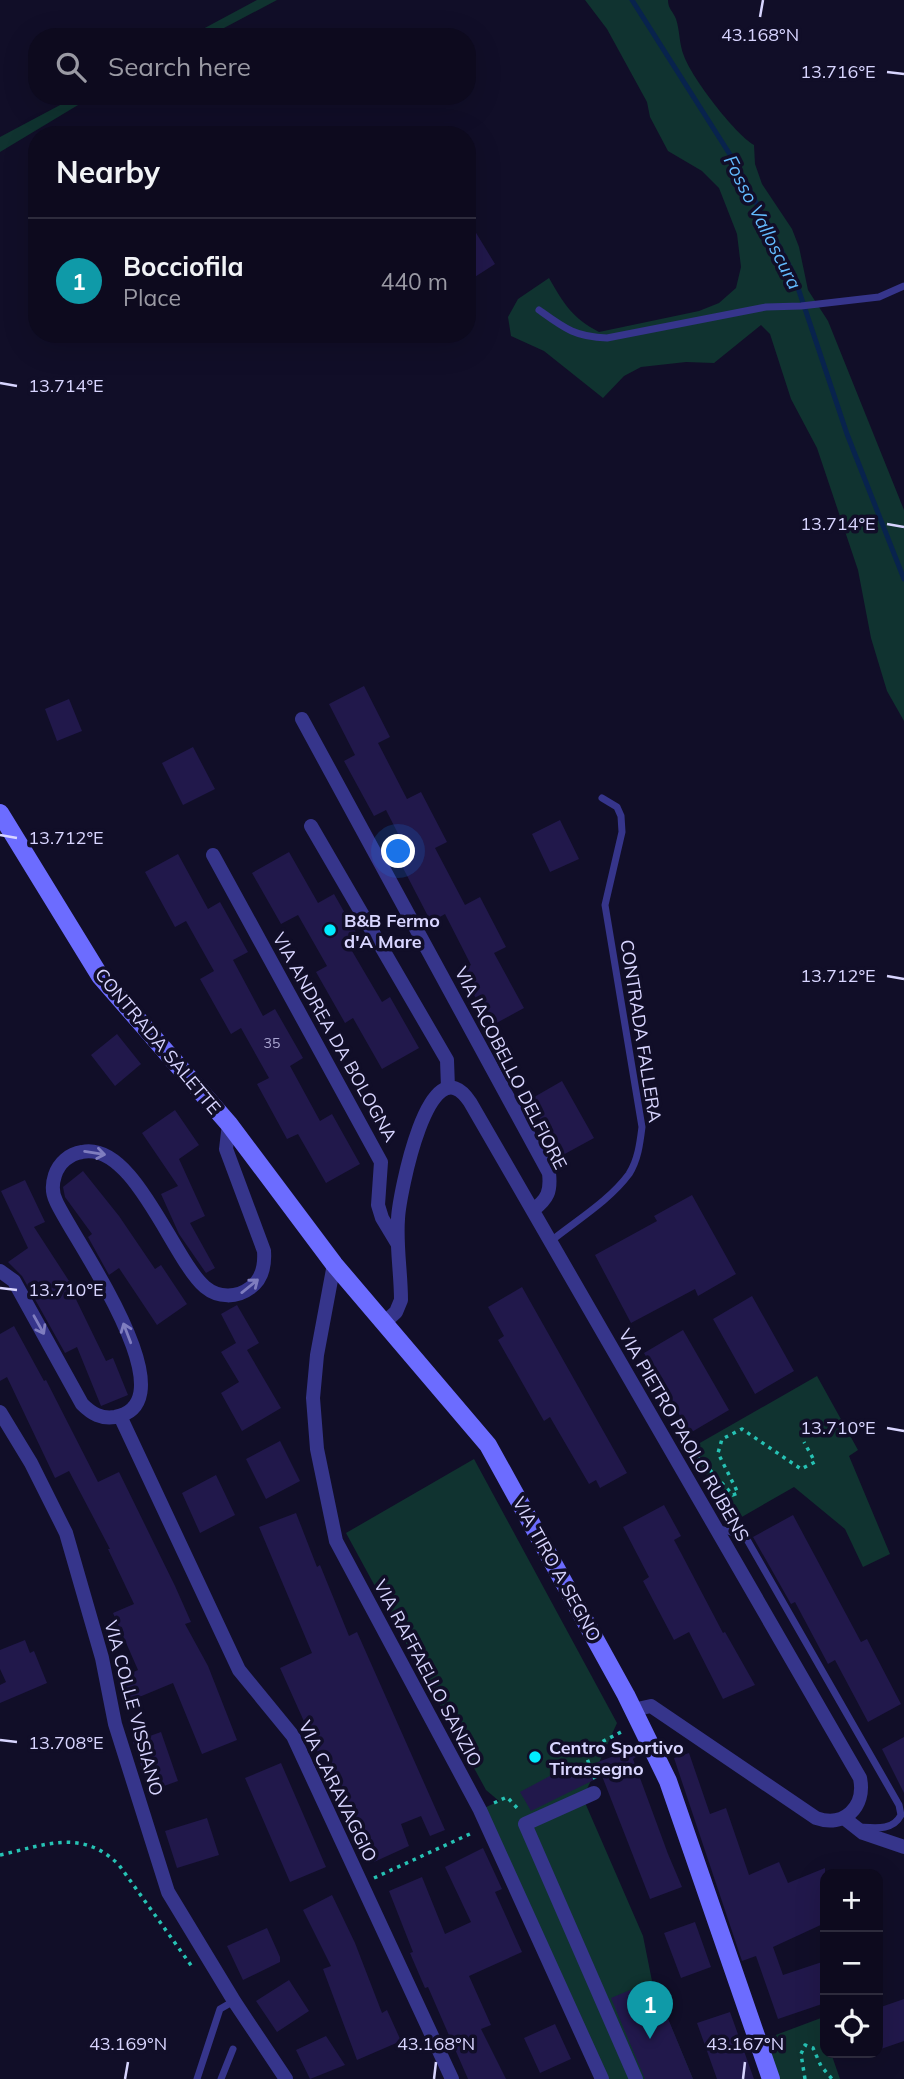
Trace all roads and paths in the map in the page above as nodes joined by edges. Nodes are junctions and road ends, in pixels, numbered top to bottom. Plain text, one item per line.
1 (904, 286) edge
2 (539, 310) dead end
3 (302, 719) dead end
4 (602, 798) dead end
5 (0, 813) edge
6 (311, 826) dead end
7 (213, 855) dead end
8 (448, 1088) junction
9 (229, 1124) junction
10 (533, 1210) junction
11 (551, 1241) junction
12 (398, 1244) junction
13 (334, 1264) junction
14 (0, 1271) edge
15 (384, 1323) junction
16 (0, 1412) edge
17 (120, 1416) junction
18 (804, 1442) dead end
19 (692, 1456) dead end
20 (716, 1528) junction
21 (633, 1718) junction
22 (594, 1793) joint
23 (480, 1811) junction
24 (849, 1822) junction
25 (525, 1824) junction
26 (487, 1826) junction
27 (904, 1847) edge
28 (0, 1855) edge
29 (362, 1884) junction
30 (221, 1980) junction
31 (234, 2001) junction
32 (233, 2049) dead end
33 (197, 2079) edge
34 (221, 2079) edge
35 (286, 2079) edge
36 (452, 2079) edge
37 (602, 2079) edge
38 (636, 2079) edge
39 (771, 2079) edge
40 (805, 2079) edge
41 (832, 2079) edge

1 - 2 lane
3 - 10 street, VIA IACOBELLO DELFIORE
4 - 11 lane, CONTRADA FALLERA
5 - 9 main road, CONTRADA SALETTE
6 - 8 street
7 - 12 street, VIA ANDREA DA BOLOGNA
8 - 10 street, VIA PIETRO PAOLO RUBENS
8 - 12 street
9 - 13 main road, VIA TIRO A SEGNO
17 -> 9 street
10 - 11 street, VIA PIETRO PAOLO RUBENS
11 - 20 street, VIA PIETRO PAOLO RUBENS
12 - 15 street
13 - 15 main road, VIA TIRO A SEGNO
13 - 23 street, VIA RAFFAELLO SANZIO
14 -> 17 street
15 - 21 main road, VIA TIRO A SEGNO
16 - 30 street, VIA COLLE VISSIANO
17 - 29 street, VIA CARAVAGGIO
18 - 19 path
20 - 24 street, VIA PIETRO PAOLO RUBENS
20 - 24 lane
21 - 22 path
21 - 24 street
21 - 39 main road, VIA TIRO A SEGNO
22 - 25 street
23 - 25 path
23 - 26 street, VIA RAFFAELLO SANZIO
24 - 27 street
25 - 38 street
26 - 29 path
26 - 37 street, VIA RAFFAELLO SANZIO
28 - 30 path
29 - 36 street, VIA CARAVAGGIO
30 - 31 street, VIA COLLE VISSIANO
31 - 33 lane
31 - 35 street, VIA COLLE VISSIANO
32 - 34 lane
40 - 41 path

